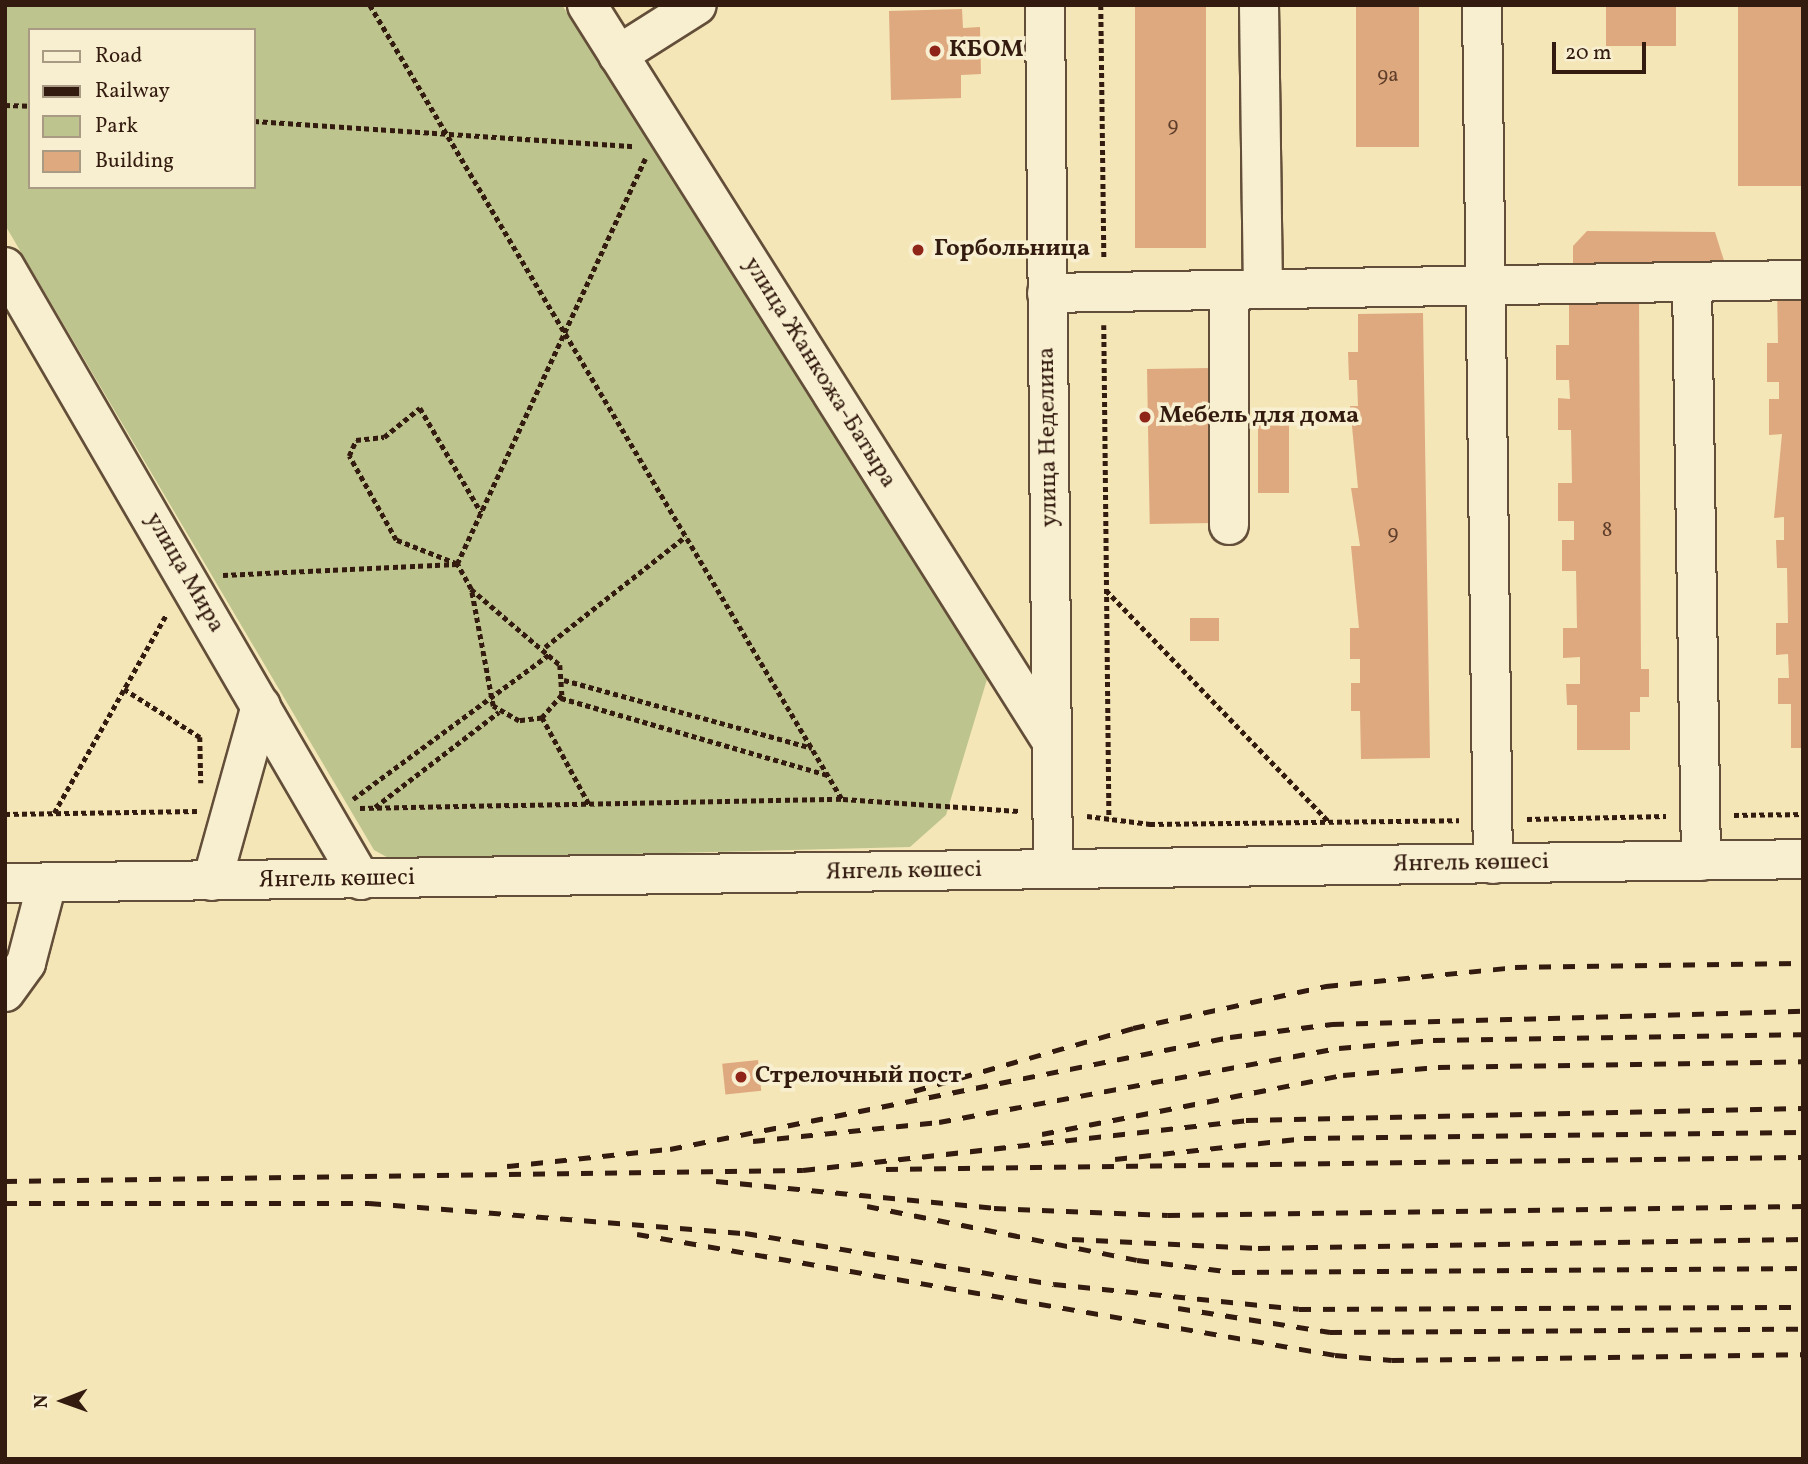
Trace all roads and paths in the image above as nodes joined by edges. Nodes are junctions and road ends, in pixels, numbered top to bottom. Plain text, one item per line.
1 (370, 5) edge
2 (587, 5) edge
3 (697, 5) edge
4 (1045, 5) edge
5 (1101, 5) edge
6 (1259, 5) edge
7 (1482, 5) edge
8 (618, 55) junction
9 (5, 105) edge
10 (28, 106) edge
11 (256, 121) edge
12 (447, 134) junction
13 (5, 267) edge
14 (1803, 280) edge
15 (1692, 282) junction
16 (1488, 286) junction
17 (1246, 290) junction
18 (1104, 292) junction
19 (1048, 293) junction
20 (564, 331) junction
21 (481, 512) junction
22 (1229, 525) dead end
23 (686, 536) junction
24 (457, 564) junction
25 (187, 577) junction
26 (471, 589) junction
27 (1107, 590) junction
28 (544, 648) junction
29 (551, 653) junction
30 (564, 680) junction
31 (124, 689) junction
32 (488, 697) junction
33 (561, 698) junction
34 (261, 706) junction
35 (499, 712) junction
36 (542, 717) junction
37 (1052, 742) junction
38 (812, 748) junction
39 (828, 775) junction
40 (843, 799) junction
41 (589, 804) junction
42 (375, 807) junction
43 (331, 808) junction
44 (217, 810) junction
45 (54, 813) junction
46 (5, 814) edge
47 (1052, 814) junction
48 (1803, 814) edge
49 (1700, 816) junction
50 (1109, 818) junction
51 (1493, 819) junction
52 (1328, 822) junction
53 (1803, 859) edge
54 (1701, 861) junction
55 (1493, 863) junction
56 (1053, 869) junction
57 (361, 880) junction
58 (212, 881) junction
59 (5, 883) edge
60 (47, 883) junction
61 (5, 992) edge

1 - 12 path
2 - 8 street, улица Жанкожа-Батыра
3 - 8 street
4 - 19 street, улица Неделина
5 - 18 path
6 - 17 street
7 - 16 street
8 - 37 street, улица Жанкожа-Батыра
9 - 10 path
11 - 12 path
12 - 20 path
12 - 20 path
13 - 25 street, улица Мира
14 - 15 street
15 - 16 street
15 - 49 street
16 - 17 street
16 - 51 street
17 - 18 street
17 - 22 street
18 - 19 street
18 - 27 path
19 - 37 street, улица Неделина
20 - 21 path
20 - 23 path
21 - 24 path
21 - 24 path
23 - 28 path
23 - 38 path
24 - 25 path
24 - 26 path
25 - 31 path
25 - 34 street, улица Мира
26 - 28 path
26 - 32 path
27 - 50 path
27 - 52 path
28 - 29 path
29 - 30 path
29 - 32 path
30 - 33 path
30 - 38 path
31 - 44 path
31 - 45 path
32 - 35 path
32 - 43 path
33 - 36 path
33 - 39 path
34 - 43 street, улица Мира
34 - 44 street
35 - 36 path
35 - 42 path
36 - 41 path
37 - 47 street, улица Неделина
38 - 39 path
39 - 40 path
40 - 41 path
40 - 47 path
41 - 42 path
42 - 43 path
43 - 57 street, улица Мира
44 - 45 path
44 - 58 street
45 - 46 path
47 - 50 path
47 - 56 street, улица Неделина
48 - 49 path
49 - 51 path
49 - 54 street
50 - 52 path
51 - 52 path
51 - 55 street
53 - 54 street, Янгель көшесі
54 - 55 street, Янгель көшесі
55 - 56 street, Янгель көшесі
56 - 57 street, Янгель көшесі
57 - 58 street, Янгель көшесі
58 - 60 street, Янгель көшесі
59 - 60 street, Янгель көшесі
60 - 61 street

